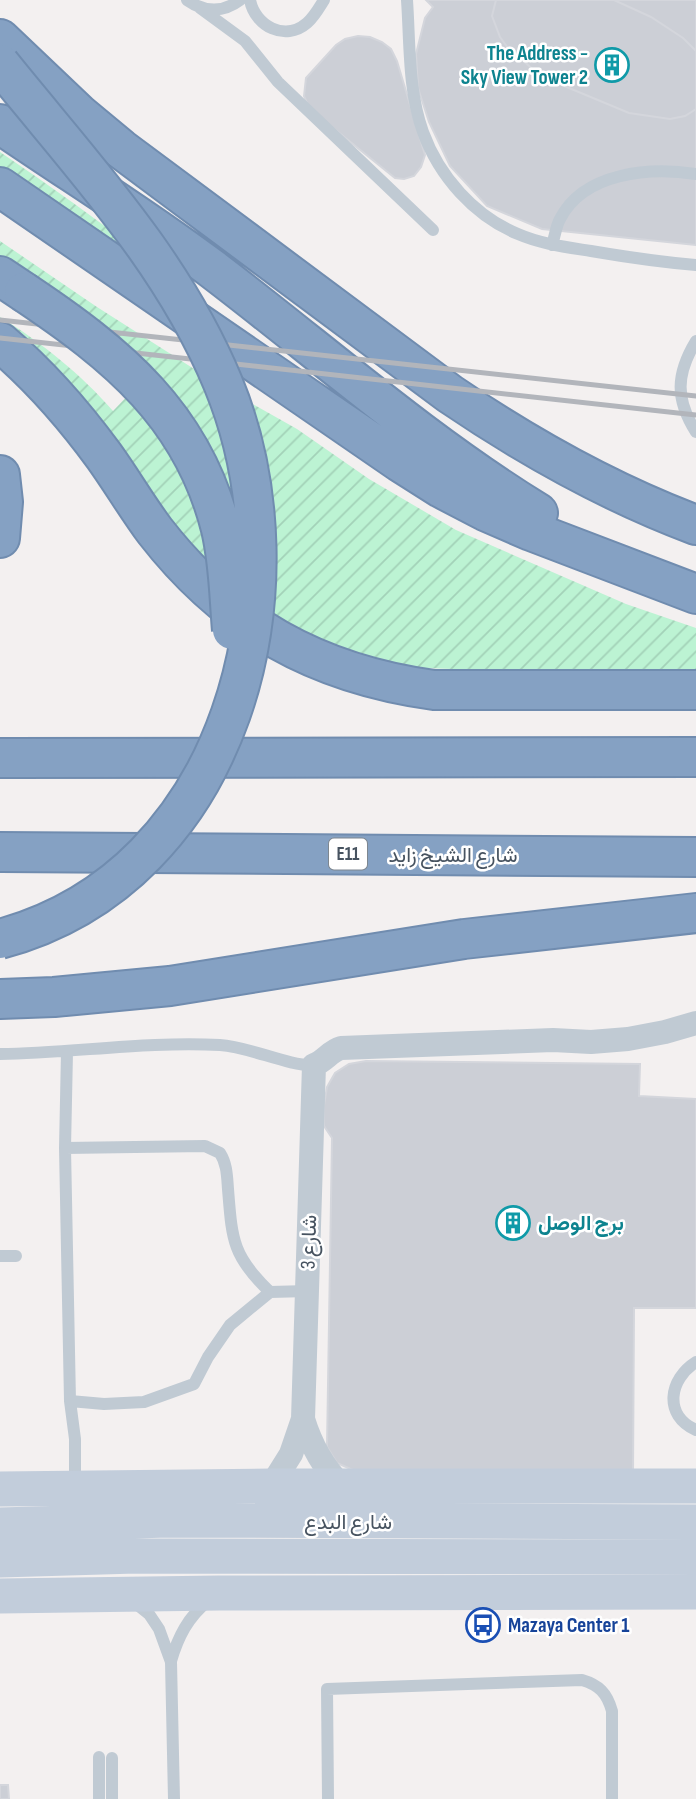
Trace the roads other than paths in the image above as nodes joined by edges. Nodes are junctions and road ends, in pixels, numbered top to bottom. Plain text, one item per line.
1 (187, 0) edge
2 (240, 0) edge
3 (250, 0) edge
4 (324, 0) edge
5 (407, 0) edge
6 (200, 8) junction
7 (0, 39) edge
8 (0, 64) edge
9 (0, 124) edge
10 (696, 174) edge
11 (0, 187) edge
12 (433, 230) dead end
13 (552, 245) junction
14 (696, 265) edge
15 (12, 284) edge
16 (696, 341) edge
17 (0, 342) edge
18 (696, 432) edge
19 (0, 475) edge
20 (696, 525) edge
21 (0, 538) edge
22 (624, 565) junction
23 (696, 594) edge
24 (696, 691) edge
25 (237, 692) junction
26 (696, 757) edge
27 (0, 758) edge
28 (0, 852) edge
29 (696, 857) edge
30 (696, 913) edge
31 (0, 939) edge
32 (0, 999) edge
33 (696, 1023) edge
34 (67, 1052) junction
35 (0, 1054) edge
36 (314, 1065) junction
37 (65, 1148) junction
38 (16, 1255) dead end
39 (0, 1256) edge
40 (308, 1291) junction
41 (270, 1292) junction
42 (696, 1362) edge
43 (70, 1401) junction
44 (303, 1419) junction
45 (696, 1430) edge
46 (341, 1485) junction
47 (271, 1486) junction
48 (696, 1486) edge
49 (75, 1488) junction
50 (0, 1489) edge
51 (696, 1522) edge
52 (0, 1525) edge
53 (696, 1557) edge
54 (0, 1560) edge
55 (696, 1592) edge
56 (219, 1593) junction
57 (120, 1594) junction
58 (0, 1596) edge
59 (171, 1661) junction
60 (99, 1799) edge
61 (112, 1799) edge
62 (174, 1799) edge
63 (328, 1799) edge
64 (612, 1799) edge

1 - 6 lane
2 - 6 lane
3 - 4 lane
5 - 13 lane
6 - 12 lane
7 - 20 highway
8 - 25 highway, bridge
9 - 22 highway
10 - 13 lane
11 - 22 highway
13 - 14 lane
15 - 25 highway, bridge
16 - 18 lane
17 - 24 highway
19 - 21 highway
22 - 23 highway
25 - 31 highway, bridge
26 - 27 highway
28 - 29 highway, شارع الشيخ زايد / E11
30 - 32 highway
33 - 36 street
34 - 35 lane
34 - 36 lane
34 - 37 lane
36 - 40 street, شارع 3
37 - 41 lane
37 - 43 lane
38 - 39 lane
40 - 41 lane
40 - 44 street, شارع 3
41 - 43 lane
42 - 45 lane
43 - 49 lane
44 - 46 street, شارع 3
44 - 47 street, شارع 3
46 - 47 main road
46 - 48 main road
47 - 49 main road
49 - 50 main road
51 - 52 main road, شارع البدع
53 - 54 main road, شارع البدع
55 - 56 main road
56 - 57 main road
56 - 59 lane
57 - 58 main road
57 - 59 lane
59 - 62 lane
60 - 61 lane
63 - 64 lane

